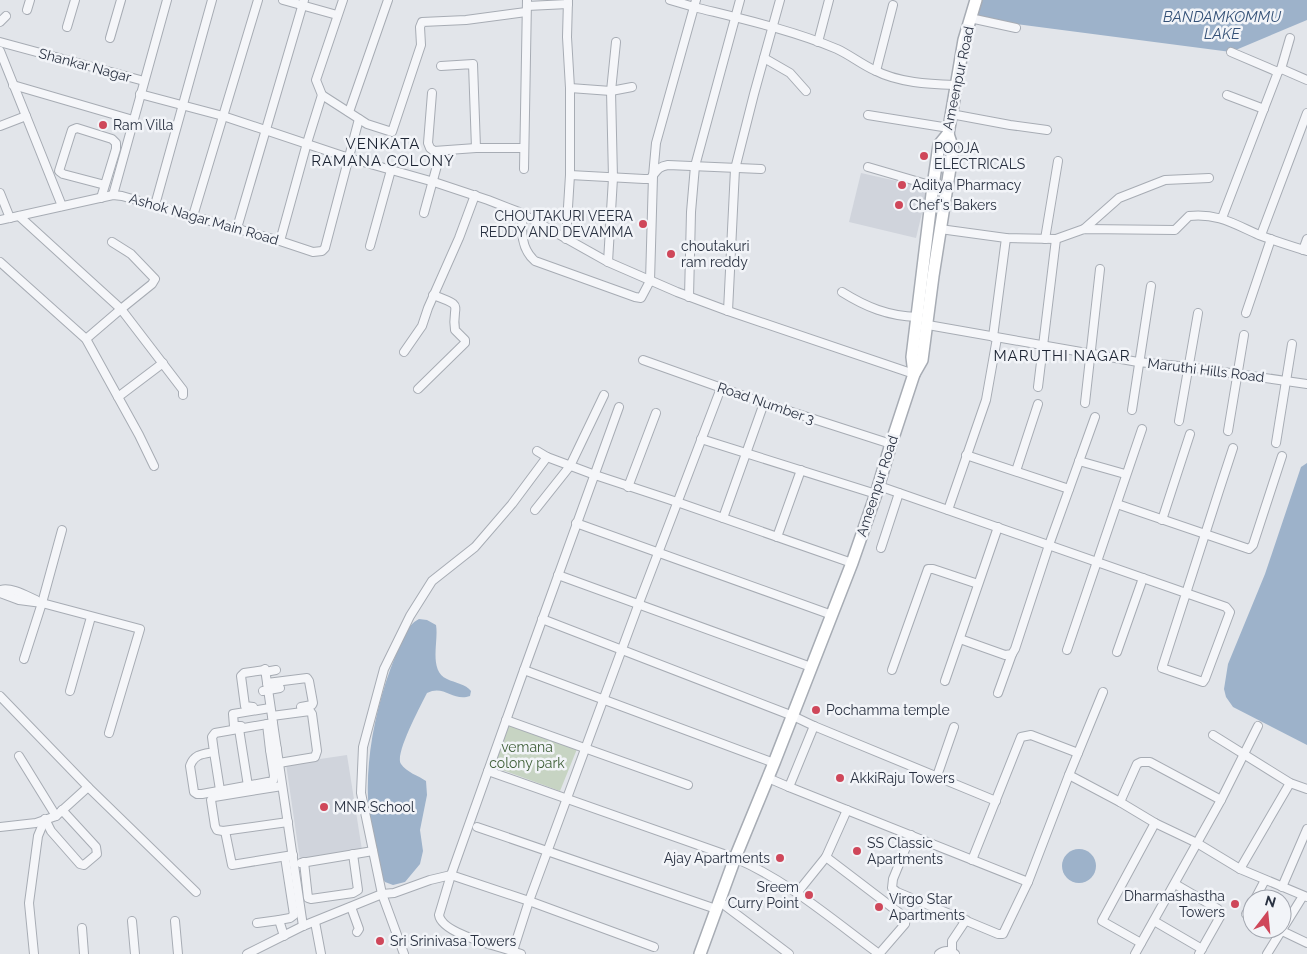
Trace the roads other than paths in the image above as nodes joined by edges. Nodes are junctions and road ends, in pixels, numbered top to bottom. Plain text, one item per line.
1 (30, 0) edge
2 (75, 0) edge
3 (121, 0) edge
4 (167, 0) edge
5 (212, 0) edge
6 (258, 0) edge
7 (283, 0) edge
8 (343, 0) edge
9 (388, 0) edge
10 (670, 0) edge
11 (740, 0) edge
12 (780, 0) edge
13 (829, 0) edge
14 (976, 0) edge
15 (568, 2) edge
16 (303, 3) edge
17 (695, 3) edge
18 (893, 5) dead end
19 (527, 6) edge
20 (27, 10) dead end
21 (337, 15) junction
22 (735, 18) junction
23 (970, 18) junction
24 (67, 27) dead end
25 (773, 27) junction
26 (1016, 28) dead end
27 (110, 38) dead end
28 (1290, 38) dead end
29 (0, 42) edge
30 (616, 42) dead end
31 (818, 42) junction
32 (0, 51) edge
33 (1231, 52) dead end
34 (764, 58) junction
35 (441, 66) dead end
36 (1279, 70) junction
37 (876, 71) junction
38 (1307, 80) edge
39 (144, 81) junction
40 (13, 85) junction
41 (956, 85) junction
42 (632, 87) dead end
43 (570, 88) junction
44 (611, 91) junction
45 (806, 92) dead end
46 (432, 93) dead end
47 (140, 94) junction
48 (322, 95) junction
49 (1227, 95) dead end
50 (183, 106) junction
51 (1264, 109) junction
52 (349, 112) junction
53 (1307, 113) edge
54 (951, 114) junction
55 (868, 115) dead end
56 (26, 116) junction
57 (223, 116) junction
58 (359, 119) junction
59 (133, 120) junction
60 (0, 126) edge
61 (266, 130) junction
62 (1047, 130) dead end
63 (948, 131) junction
64 (307, 144) junction
65 (476, 148) junction
66 (524, 148) junction
67 (441, 151) junction
68 (349, 158) junction
69 (1058, 161) dead end
70 (695, 166) junction
71 (868, 167) dead end
72 (735, 169) junction
73 (761, 169) dead end
74 (391, 170) junction
75 (524, 170) dead end
76 (570, 174) junction
77 (653, 176) junction
78 (613, 178) junction
79 (1209, 178) dead end
80 (434, 182) junction
81 (105, 185) junction
82 (932, 190) junction
83 (0, 193) edge
84 (113, 195) junction
85 (475, 195) junction
86 (945, 196) junction
87 (101, 198) junction
88 (155, 205) junction
89 (62, 206) junction
90 (424, 213) dead end
91 (523, 214) junction
92 (19, 216) junction
93 (193, 216) junction
94 (10, 218) junction
95 (1222, 218) junction
96 (0, 220) edge
97 (237, 228) junction
98 (940, 229) junction
99 (1084, 229) junction
100 (1261, 235) junction
101 (1006, 238) junction
102 (566, 239) junction
103 (1044, 239) junction
104 (1056, 239) junction
105 (1272, 239) junction
106 (1307, 239) edge
107 (280, 241) junction
108 (112, 242) dead end
109 (370, 246) dead end
110 (1305, 251) edge
111 (0, 262) edge
112 (608, 262) junction
113 (1100, 269) dead end
114 (650, 281) junction
115 (1151, 286) dead end
116 (842, 292) dead end
117 (433, 295) junction
118 (689, 297) junction
119 (121, 308) junction
120 (728, 311) junction
121 (1198, 313) dead end
122 (1246, 313) dead end
123 (917, 317) junction
124 (928, 325) junction
125 (1244, 335) dead end
126 (995, 338) junction
127 (86, 339) junction
128 (1292, 344) dead end
129 (1043, 346) junction
130 (404, 352) dead end
131 (1090, 353) junction
132 (643, 360) dead end
133 (1138, 362) junction
134 (163, 363) junction
135 (1189, 367) junction
136 (914, 374) junction
137 (1238, 374) junction
138 (1286, 380) junction
139 (1307, 384) edge
140 (722, 388) junction
141 (1038, 388) dead end
142 (418, 389) dead end
143 (184, 395) dead end
144 (604, 395) dead end
145 (118, 396) junction
146 (764, 403) junction
147 (1085, 403) dead end
148 (1038, 404) dead end
149 (619, 407) dead end
150 (1132, 410) dead end
151 (656, 413) dead end
152 (1095, 417) dead end
153 (1179, 421) dead end
154 (1142, 428) dead end
155 (1228, 432) dead end
156 (1190, 434) dead end
157 (701, 439) junction
158 (1276, 443) dead end
159 (891, 444) junction
160 (1233, 448) dead end
161 (537, 451) dead end
162 (746, 453) junction
163 (966, 455) junction
164 (1282, 456) dead end
165 (547, 457) junction
166 (1078, 461) junction
167 (154, 466) dead end
168 (570, 466) junction
169 (801, 470) junction
170 (1016, 471) junction
171 (1125, 474) junction
172 (595, 475) junction
173 (628, 487) junction
174 (1069, 489) junction
175 (878, 490) junction
176 (899, 493) junction
177 (677, 502) junction
178 (1117, 504) junction
179 (535, 510) dead end
180 (948, 510) junction
181 (723, 518) junction
182 (1162, 520) junction
183 (576, 522) junction
184 (998, 527) junction
185 (62, 530) dead end
186 (1205, 535) junction
187 (777, 537) junction
188 (1049, 545) junction
189 (881, 548) dead end
190 (658, 552) junction
191 (1098, 562) junction
192 (852, 563) junction
193 (558, 575) junction
194 (1143, 578) junction
195 (978, 584) junction
196 (0, 592) edge
197 (1186, 593) junction
198 (42, 603) junction
199 (638, 603) junction
200 (832, 615) junction
201 (91, 617) junction
202 (542, 619) junction
203 (960, 639) junction
204 (622, 650) junction
205 (1067, 650) dead end
206 (1117, 652) dead end
207 (1012, 654) junction
208 (24, 659) dead end
209 (811, 667) junction
210 (264, 670) junction
211 (276, 670) dead end
212 (524, 670) junction
213 (892, 670) dead end
214 (945, 681) dead end
215 (266, 687) junction
216 (280, 688) dead end
217 (70, 692) dead end
218 (1104, 692) dead end
219 (998, 693) dead end
220 (0, 696) edge
221 (604, 700) junction
222 (269, 714) junction
223 (793, 716) junction
224 (506, 720) junction
225 (814, 726) junction
226 (1258, 726) dead end
227 (954, 727) dead end
228 (239, 729) junction
229 (109, 733) dead end
230 (1213, 735) dead end
231 (586, 748) junction
232 (273, 750) junction
233 (214, 752) junction
234 (1078, 753) junction
235 (1243, 754) junction
236 (19, 756) dead end
237 (279, 763) junction
238 (774, 763) junction
239 (488, 771) junction
240 (278, 775) junction
241 (1069, 775) junction
242 (937, 776) junction
243 (768, 778) junction
244 (1290, 783) junction
245 (688, 785) dead end
246 (248, 786) junction
247 (282, 786) junction
248 (88, 787) junction
249 (789, 787) junction
250 (1307, 789) edge
251 (220, 790) junction
252 (567, 800) junction
253 (1221, 800) junction
254 (996, 801) junction
255 (1120, 802) junction
256 (62, 810) junction
257 (847, 810) junction
258 (56, 816) junction
259 (45, 820) junction
260 (288, 822) junction
261 (1155, 823) junction
262 (0, 827) edge
263 (477, 827) dead end
264 (1307, 830) edge
265 (225, 831) junction
266 (911, 836) junction
267 (1197, 843) junction
268 (373, 851) junction
269 (548, 851) junction
270 (353, 854) junction
271 (293, 855) junction
272 (285, 857) junction
273 (826, 857) junction
274 (734, 858) junction
275 (972, 860) junction
276 (304, 862) junction
277 (294, 864) junction
278 (1240, 869) junction
279 (451, 875) junction
280 (1265, 880) junction
281 (1028, 882) junction
282 (1175, 884) junction
283 (1282, 887) junction
284 (1260, 889) edge
285 (196, 892) dead end
286 (797, 893) junction
287 (382, 894) junction
288 (1305, 897) edge
289 (529, 901) junction
290 (717, 905) junction
291 (351, 907) junction
292 (1292, 916) edge
293 (279, 920) junction
294 (966, 920) junction
295 (132, 921) dead end
296 (175, 921) dead end
297 (1154, 921) junction
298 (315, 922) junction
299 (257, 923) dead end
300 (303, 926) junction
301 (82, 928) dead end
302 (357, 932) dead end
303 (284, 936) junction
304 (1292, 936) edge
305 (1277, 939) edge
306 (1141, 943) junction
307 (1307, 943) edge
308 (654, 947) dead end
309 (1201, 952) edge
310 (515, 953) edge
311 (954, 953) edge
312 (34, 954) edge
313 (84, 954) edge
314 (135, 954) edge
315 (178, 954) edge
316 (247, 954) edge
317 (321, 954) edge
318 (404, 954) edge
319 (700, 954) edge
320 (789, 954) edge
321 (879, 954) edge
322 (939, 954) edge
323 (1135, 954) edge
324 (1267, 954) edge

1 - 20 street
2 - 24 street
3 - 27 street
4 - 39 street
5 - 50 street
6 - 57 street
7 - 16 street
8 - 21 street
9 - 52 street
10 - 17 street
11 - 22 street
12 - 25 street
13 - 31 street
14 - 23 street, Ameenpur Road
15 - 19 street
15 - 43 street
16 - 21 street
16 - 61 street
17 - 22 street
17 - 77 street
18 - 37 street
19 - 58 street
19 - 66 street
21 - 48 street
22 - 25 street
22 - 70 street
23 - 26 street
23 - 41 street, Ameenpur Road
25 - 31 street
25 - 34 street
28 - 36 street
29 - 39 street, Shankar Nagar
30 - 44 street
31 - 37 street
32 - 40 street
33 - 36 street
34 - 45 street
34 - 72 street
35 - 65 street
36 - 38 street
36 - 51 street
37 - 41 street
39 - 47 street, Shankar Nagar
40 - 56 street
40 - 59 street
41 - 54 street, Ameenpur Road
42 - 44 street
43 - 44 street
43 - 76 street
44 - 78 street
46 - 67 street
47 - 50 street
47 - 59 street, Shankar Nagar
48 - 52 street
48 - 64 street
49 - 51 street
50 - 57 street
50 - 88 street
51 - 95 street
52 - 58 street
53 - 100 street
54 - 62 street
54 - 63 street, Ameenpur Road
55 - 63 street
56 - 60 street
56 - 89 street
57 - 61 street
57 - 93 street
58 - 68 street
59 - 84 street, Shankar Nagar
61 - 64 street
61 - 97 street
63 - 82 street, Ameenpur Road
63 - 86 street
64 - 68 street
64 - 107 street
65 - 66 street
65 - 67 street
66 - 75 street
67 - 80 street
68 - 74 street
68 - 107 street, Ashok Nagar Main Road
69 - 103 street
70 - 72 street
70 - 77 street
70 - 118 street
71 - 82 street
72 - 73 street
72 - 120 street
74 - 80 street
74 - 109 street
76 - 78 street
76 - 102 street
77 - 78 street
77 - 114 street
78 - 112 street
79 - 99 street
80 - 85 street
80 - 90 street
81 - 81 street
81 - 87 street
82 - 86 street
82 - 123 street, Ameenpur Road
83 - 94 street
84 - 87 street, Ashok Nagar Main Road
84 - 88 street, Ashok Nagar Main Road
85 - 91 street
85 - 117 street
86 - 98 street
87 - 89 street, Ashok Nagar Main Road
88 - 93 street, Ashok Nagar Main Road
89 - 92 street, Ashok Nagar Main Road
91 - 102 street
91 - 114 street
92 - 94 street, Ashok Nagar Main Road
92 - 119 street
93 - 97 street, Ashok Nagar Main Road
94 - 96 street, Ashok Nagar Main Road
95 - 99 street
95 - 100 street
97 - 107 street, Ashok Nagar Main Road
98 - 101 street
98 - 124 street
99 - 104 street
100 - 105 street
101 - 103 street
101 - 126 street
102 - 112 street
103 - 104 street
104 - 129 street
105 - 110 street
105 - 122 street
106 - 110 street
108 - 119 street
111 - 127 street
112 - 114 street
113 - 131 street
114 - 118 street
115 - 133 street
116 - 123 street
117 - 130 street
117 - 142 street
118 - 120 street
119 - 127 street
119 - 134 street
120 - 136 street
121 - 135 street
123 - 136 street, Ameenpur Road
124 - 126 street, Maruthi Hills Road
124 - 136 street
125 - 137 street
126 - 129 street, Maruthi Hills Road
126 - 163 street
127 - 145 street
128 - 138 street
129 - 131 street, Maruthi Hills Road
129 - 141 street
131 - 133 street, Maruthi Hills Road
131 - 147 street
132 - 140 street, Road Number 3
133 - 135 street, Maruthi Hills Road
133 - 150 street
134 - 143 street
134 - 145 street
135 - 137 street, Maruthi Hills Road
135 - 153 street
136 - 159 street, Ameenpur Road
137 - 138 street, Maruthi Hills Road
137 - 155 street
138 - 139 street, Maruthi Hills Road
138 - 158 street
140 - 146 street, Road Number 3
140 - 157 street
144 - 168 street
145 - 167 street
146 - 159 street, Road Number 3
146 - 162 street
148 - 170 street
149 - 172 street
151 - 173 street
152 - 166 street
154 - 171 street
156 - 182 street
157 - 162 street
157 - 177 street
159 - 175 street, Ameenpur Road
160 - 186 street
161 - 165 street
162 - 169 street
162 - 181 street
163 - 170 street
163 - 180 street
164 - 186 street
165 - 168 street
165 - 268 street
166 - 171 street
166 - 174 street
168 - 172 street
168 - 179 street
169 - 175 street
169 - 187 street
170 - 174 street
171 - 178 street
172 - 173 street
172 - 183 street
173 - 177 street
174 - 188 street
175 - 176 street
175 - 192 street, Ameenpur Road
176 - 180 street
176 - 189 street
177 - 181 street
177 - 190 street
178 - 182 street
178 - 191 street
180 - 184 street
181 - 187 street
182 - 186 street
183 - 190 street
183 - 193 street
184 - 188 street
184 - 195 street
185 - 198 street
186 - 197 street
187 - 192 street
188 - 191 street
188 - 207 street
190 - 199 street
190 - 200 street
191 - 194 street
191 - 205 street
192 - 200 street, Ameenpur Road
193 - 199 street
193 - 202 street
194 - 197 street
194 - 206 street
195 - 203 street
195 - 213 street
196 - 198 street
197 - 197 street
198 - 201 street
198 - 208 street
199 - 204 street
199 - 209 street
200 - 209 street, Ameenpur Road
201 - 217 street
201 - 229 street
202 - 204 street
202 - 212 street
203 - 207 street
203 - 214 street
204 - 221 street
204 - 223 street
207 - 219 street
209 - 223 street, Ameenpur Road
210 - 211 street
210 - 215 street
210 - 222 street
212 - 221 street
212 - 224 street
215 - 216 street
215 - 222 street
215 - 222 street
218 - 234 street
220 - 248 street
221 - 231 street
221 - 238 street
222 - 228 street
222 - 232 street
222 - 237 street
223 - 225 street
223 - 238 street, Ameenpur Road
224 - 231 street
224 - 239 street
225 - 242 street
225 - 249 street
226 - 235 street
227 - 242 street
228 - 233 street
228 - 246 street
230 - 235 street
231 - 245 street
231 - 252 street
232 - 237 street
232 - 240 street
233 - 251 street
233 - 251 street
234 - 241 street
234 - 254 street
235 - 244 street
235 - 253 street
236 - 258 street
237 - 240 street
238 - 243 street, Ameenpur Road
239 - 252 street
239 - 279 street
240 - 246 street
240 - 247 street
241 - 255 street
241 - 281 street
242 - 254 street
243 - 249 street
243 - 274 street, Ameenpur Road
244 - 250 street
244 - 278 street
246 - 251 street
247 - 260 street
247 - 265 street
248 - 256 street
248 - 285 street
249 - 257 street
252 - 269 street
252 - 274 street
253 - 255 street
253 - 267 street
254 - 275 street
255 - 261 street
256 - 258 street
256 - 259 street
257 - 266 street
257 - 273 street
258 - 259 street
259 - 262 street
259 - 312 street
260 - 265 street
260 - 271 street
261 - 267 street
261 - 306 street
263 - 269 street
264 - 283 street
265 - 272 street
266 - 275 street
266 - 294 street
267 - 278 street
267 - 282 street
268 - 270 street
268 - 287 street
269 - 289 street
269 - 290 street
270 - 276 street
270 - 276 street
271 - 272 street
271 - 277 street
272 - 293 street
273 - 286 street
273 - 321 street
274 - 286 street
274 - 290 street, Ameenpur Road
275 - 281 street
276 - 277 street
277 - 300 street
278 - 280 street
279 - 287 street
279 - 289 street
279 - 310 street
280 - 283 street
280 - 284 street
281 - 294 street
282 - 297 street
282 - 309 street
283 - 288 street
286 - 321 street
287 - 291 street
287 - 318 street
288 - 292 street
289 - 308 street
289 - 310 street
290 - 319 street, Ameenpur Road
290 - 320 street
291 - 298 street
291 - 302 street
293 - 299 street
293 - 303 street
294 - 311 street
295 - 314 street
296 - 315 street
297 - 306 street
297 - 309 street
298 - 300 street
298 - 317 street
300 - 303 street
301 - 313 street
303 - 316 street
304 - 307 street
305 - 324 street
306 - 323 street
311 - 322 street

